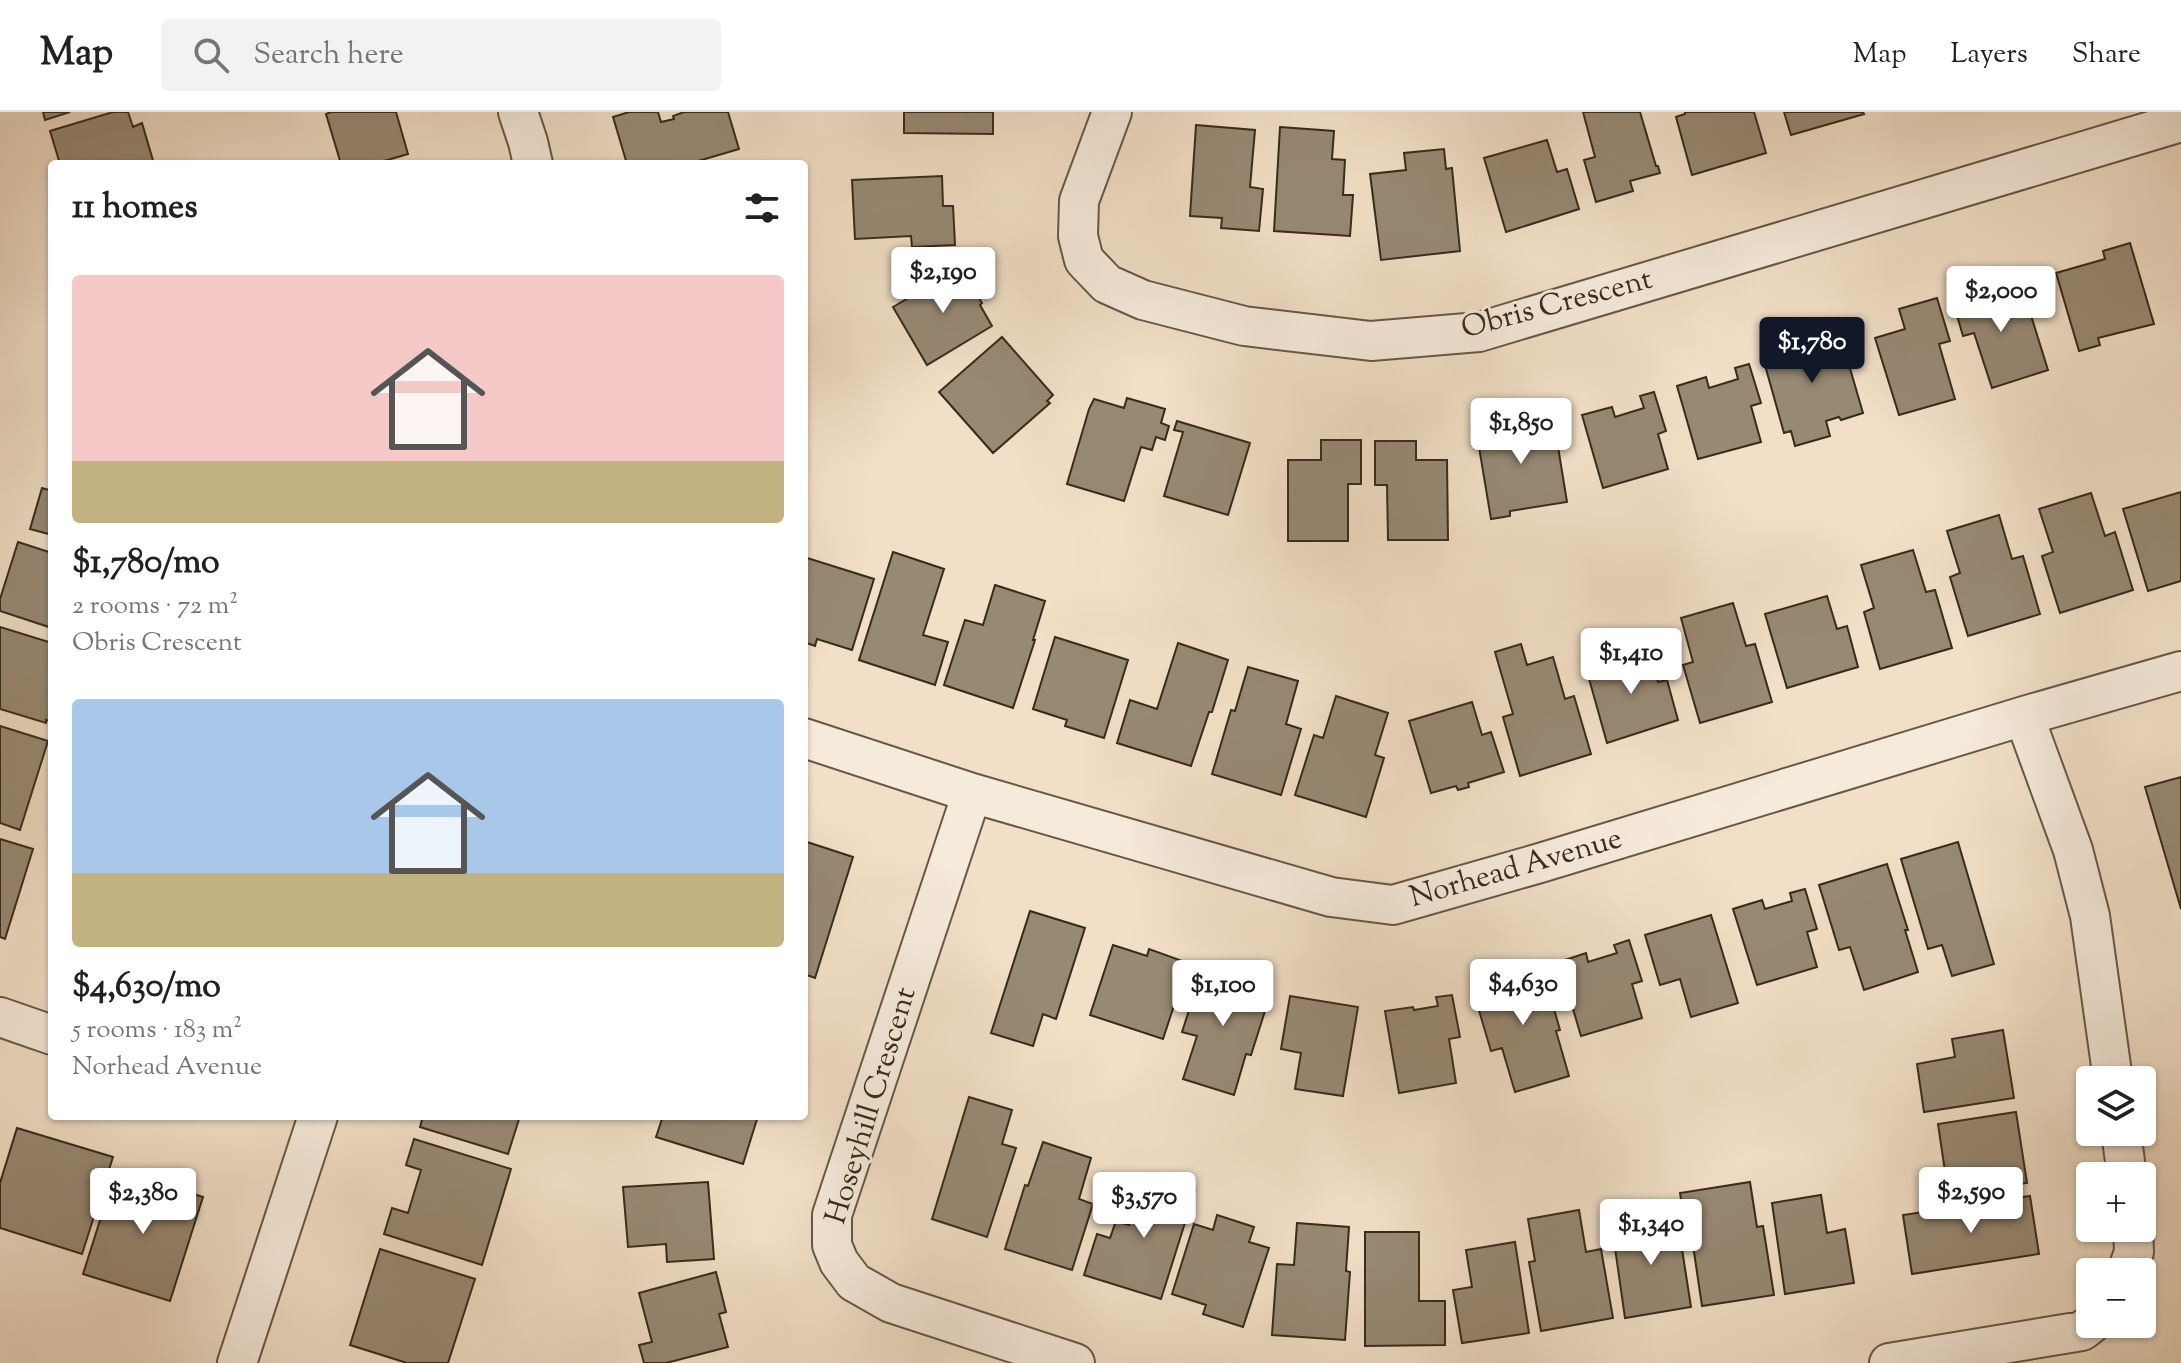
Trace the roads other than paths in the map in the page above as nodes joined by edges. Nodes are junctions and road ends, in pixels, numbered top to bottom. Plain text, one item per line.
1 (518, 112) edge
2 (1112, 112) edge
3 (2181, 122) edge
4 (532, 160) edge
5 (2181, 671) edge
6 (2024, 716) junction
7 (808, 739) edge
8 (972, 793) junction
9 (0, 1017) edge
10 (48, 1034) edge
11 (2111, 1066) edge
12 (311, 1120) edge
13 (2076, 1332) edge
14 (237, 1363) edge
15 (1075, 1363) edge
16 (1889, 1363) edge

1 - 4 street
2 - 3 street, Obris Crescent
5 - 6 street, Norhead Avenue
6 - 8 street, Norhead Avenue
6 - 11 street
7 - 8 street, Norhead Avenue
8 - 15 street, Hoseyhill Crescent
9 - 10 street
12 - 14 street
13 - 16 street

